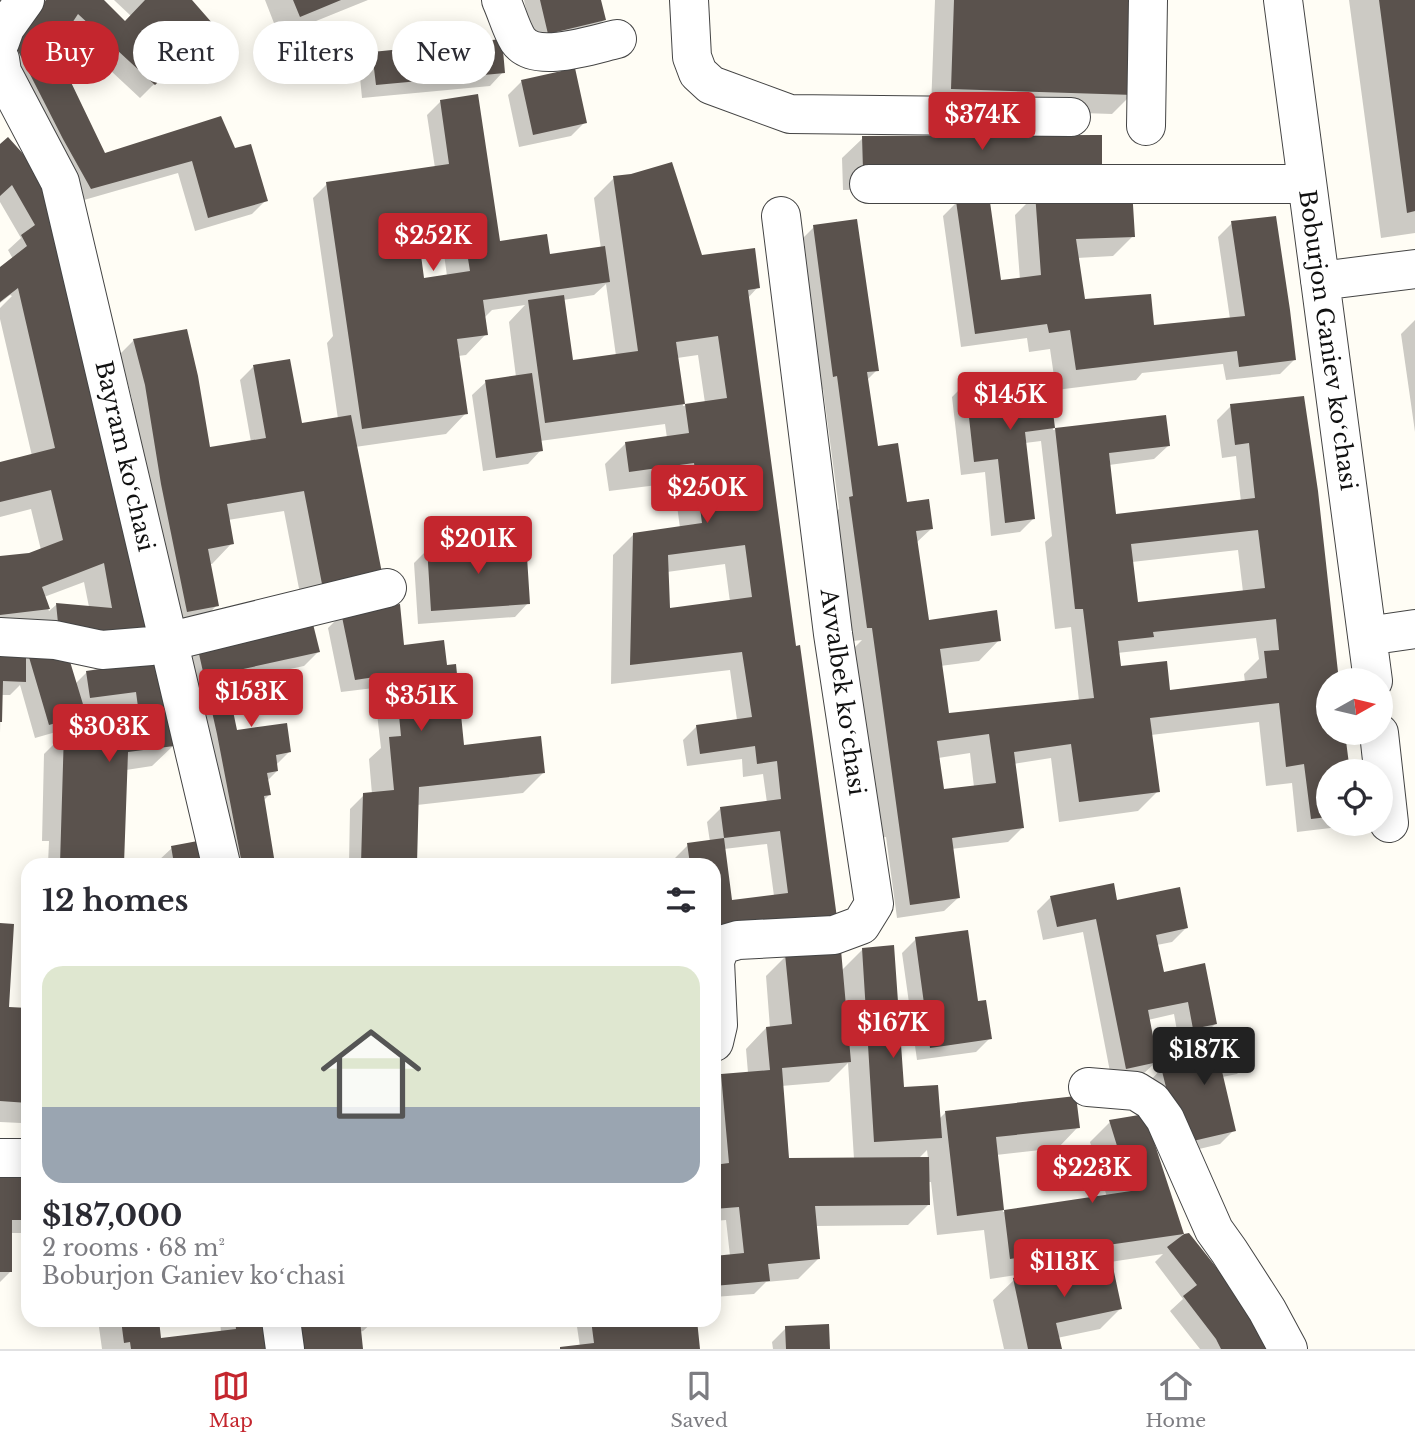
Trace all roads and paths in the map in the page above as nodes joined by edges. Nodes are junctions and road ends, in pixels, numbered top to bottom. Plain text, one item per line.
1 (25, 0) edge
2 (501, 0) edge
3 (689, 0) edge
4 (1148, 0) edge
5 (1283, 0) edge
6 (617, 39) dead end
7 (0, 41) edge
8 (0, 59) edge
9 (1071, 117) dead end
10 (1146, 126) dead end
11 (869, 184) dead end
12 (1307, 184) junction
13 (782, 216) dead end
14 (1415, 269) edge
15 (1320, 281) junction
16 (387, 588) dead end
17 (1415, 629) edge
18 (1367, 636) junction
19 (0, 637) edge
20 (169, 640) junction
21 (1371, 668) edge
22 (220, 858) edge
23 (721, 945) edge
24 (1088, 1087) dead end
25 (0, 1158) edge
26 (21, 1158) edge
27 (282, 1327) edge
28 (285, 1349) edge
29 (1288, 1349) edge

1 - 7 street
2 - 6 street
3 - 9 street
4 - 10 street
5 - 12 street, Boburjon Ganiev koʻchasi
8 - 20 street, Bayram koʻchasi
11 - 12 street
12 - 15 street, Boburjon Ganiev koʻchasi
13 - 23 street, Avvalbek koʻchasi
14 - 15 street
15 - 18 street, Boburjon Ganiev koʻchasi
16 - 20 street
17 - 18 street
18 - 21 street, Boburjon Ganiev koʻchasi
19 - 20 street
20 - 22 street, Bayram koʻchasi
24 - 29 street
25 - 26 street
27 - 28 street

